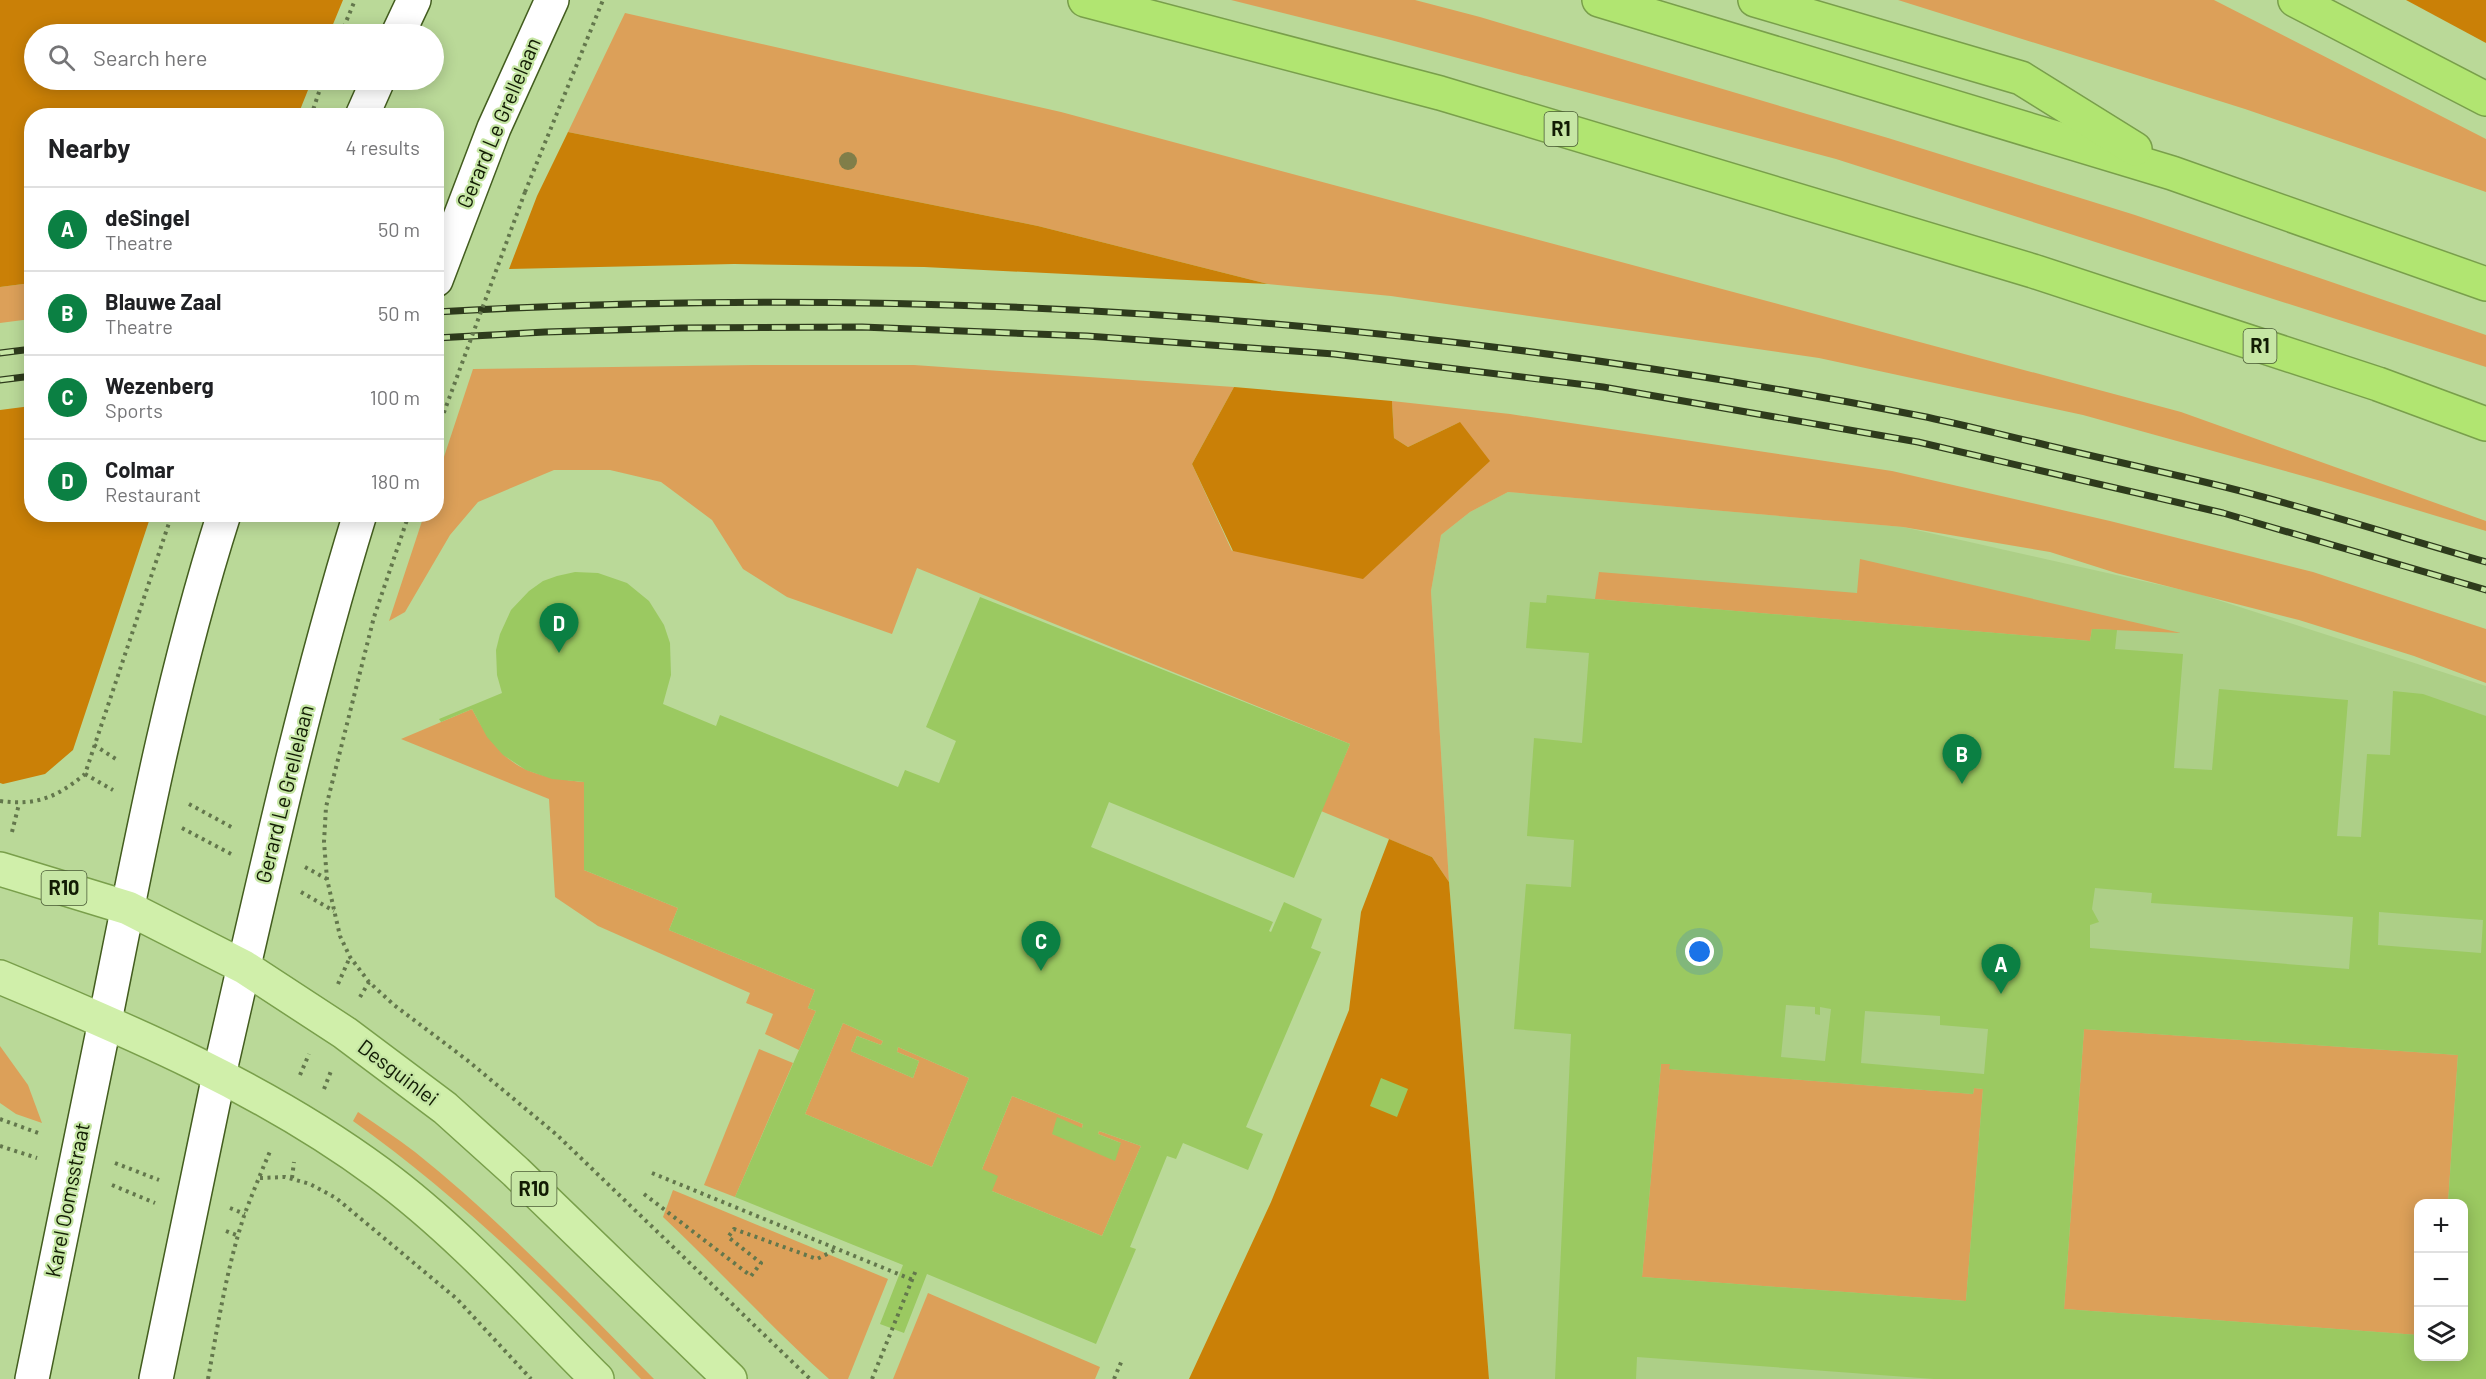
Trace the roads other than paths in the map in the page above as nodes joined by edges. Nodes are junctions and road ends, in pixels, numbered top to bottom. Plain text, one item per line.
1 (414, 0) edge
2 (552, 0) edge
3 (1085, 0) edge
4 (1599, 0) edge
5 (1755, 0) edge
6 (2295, 0) edge
7 (403, 24) edge
8 (374, 90) edge
9 (2486, 99) edge
10 (366, 108) edge
11 (2172, 173) junction
12 (444, 259) edge
13 (2486, 284) edge
14 (2486, 424) edge
15 (221, 522) edge
16 (358, 522) edge
17 (0, 869) edge
18 (128, 908) junction
19 (244, 967) junction
20 (0, 977) edge
21 (105, 1021) junction
22 (219, 1075) junction
23 (32, 1379) edge
24 (156, 1379) edge
25 (597, 1379) edge
26 (730, 1379) edge

1 - 7 street
2 - 12 street, Gerard Le Grellelaan
3 - 14 highway, R1
4 - 11 highway
5 - 11 highway
6 - 9 highway
8 - 10 street
11 - 13 highway
15 - 18 street
16 - 19 street, Gerard Le Grellelaan
17 - 18 main road, Desguinlei / R10
18 - 19 main road, Desguinlei / R10
18 - 21 street
19 - 22 street, Gerard Le Grellelaan
19 - 26 main road, Desguinlei / R10
20 - 21 main road
21 - 22 main road
21 - 23 street, Karel Oomsstraat
22 - 24 street
22 - 25 main road

